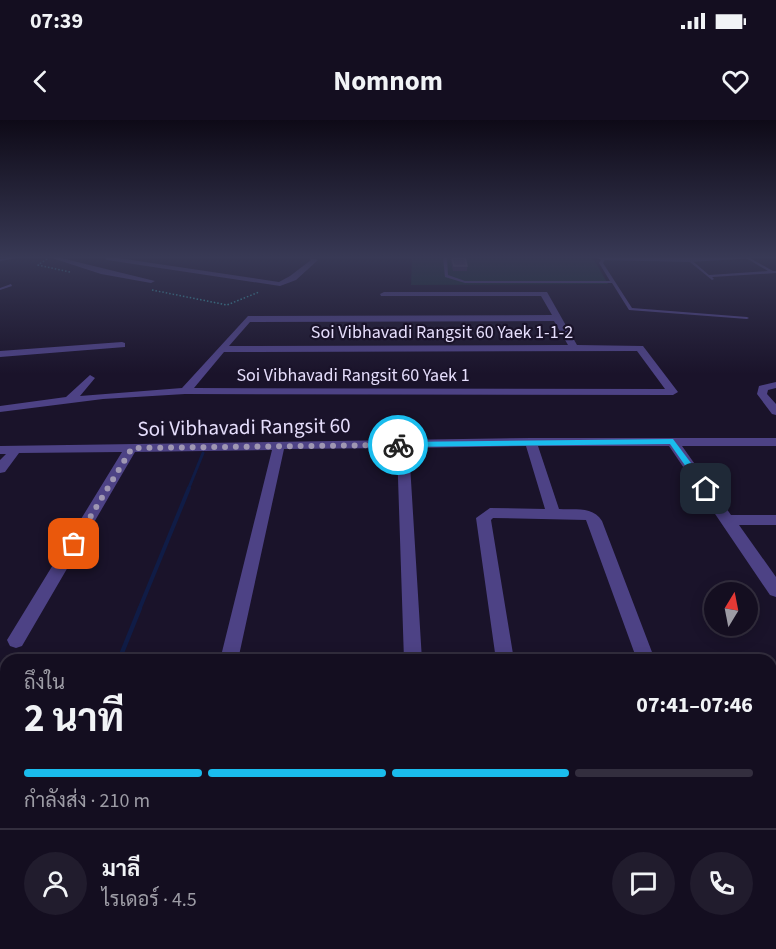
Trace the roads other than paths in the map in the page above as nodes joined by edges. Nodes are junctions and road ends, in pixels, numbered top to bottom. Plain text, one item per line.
1 (384, 297) edge
2 (546, 297) edge
3 (622, 297) edge
4 (382, 318) junction
5 (558, 318) junction
6 (747, 318) dead end
7 (122, 345) dead end
8 (574, 348) junction
9 (221, 349) junction
10 (0, 354) edge
11 (653, 366) joint
12 (90, 378) dead end
13 (776, 385) edge
14 (185, 391) junction
15 (70, 400) junction
16 (0, 409) edge
17 (776, 412) edge
18 (531, 442) junction
19 (673, 442) junction
20 (776, 442) edge
21 (403, 444) junction
22 (279, 446) junction
23 (132, 448) junction
24 (16, 449) junction
25 (0, 450) edge
26 (0, 469) edge
27 (552, 512) junction
28 (728, 520) junction
29 (776, 520) edge
30 (776, 591) edge
31 (16, 640) dead end
32 (230, 654) edge
33 (413, 654) edge
34 (504, 654) edge
35 (644, 654) edge

1 - 4 street
2 - 5 street
3 - 6 lane
4 - 5 street
4 - 9 street
5 - 8 street
7 - 10 street
8 - 9 street, Soi Vibhavadi Rangsit 60 Yaek 1-1-2
8 - 11 street, Soi Vibhavadi Rangsit 60 Yaek 1-1-2
9 - 14 street
11 - 14 street, Soi Vibhavadi Rangsit 60 Yaek 1
12 - 15 street
13 - 17 street
14 - 15 street, Soi Vibhavadi Rangsit 60 Yaek 1
15 - 16 street, Soi Vibhavadi Rangsit 60 Yaek 1
18 - 19 street, Soi Vibhavadi Rangsit 60
18 - 21 street, Soi Vibhavadi Rangsit 60
18 - 27 street
19 - 20 street, Soi Vibhavadi Rangsit 60
19 - 28 street
21 - 22 street, Soi Vibhavadi Rangsit 60
21 - 33 street
22 - 23 street, Soi Vibhavadi Rangsit 60
22 - 32 street
23 - 24 street, Soi Vibhavadi Rangsit 60
23 - 31 street
24 - 25 street, Soi Vibhavadi Rangsit 60
24 - 26 street
27 - 34 street
27 - 35 street
28 - 29 street
28 - 30 street

